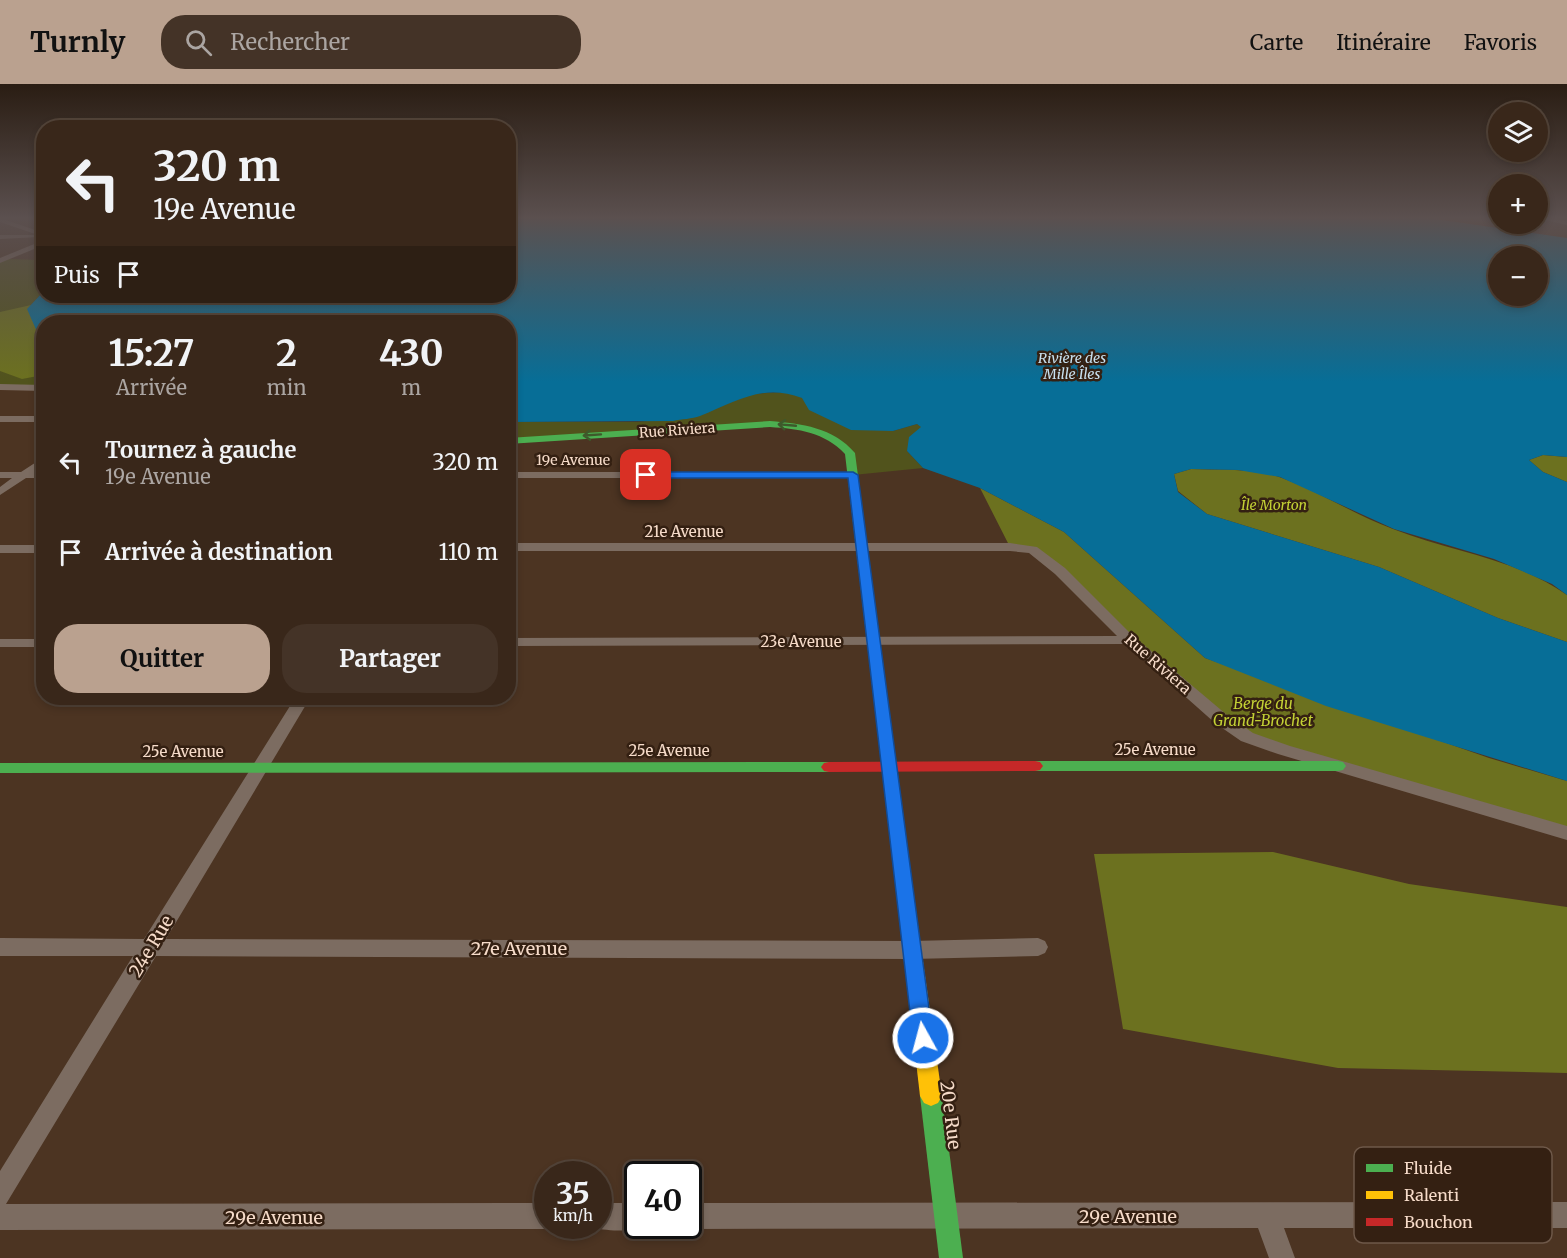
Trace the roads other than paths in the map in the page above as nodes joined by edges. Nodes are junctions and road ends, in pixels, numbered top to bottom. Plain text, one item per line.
1 (0, 387) edge
2 (36, 388) edge
3 (0, 418) edge
4 (36, 419) edge
5 (516, 440) edge
6 (842, 443) joint
7 (36, 466) edge
8 (0, 475) edge
9 (23, 475) junction
10 (36, 475) edge
11 (516, 475) edge
12 (853, 475) junction
13 (0, 492) edge
14 (861, 547) junction
15 (516, 548) edge
16 (0, 549) edge
17 (36, 549) edge
18 (873, 640) junction
19 (1130, 640) junction
20 (516, 642) edge
21 (36, 643) edge
22 (0, 644) edge
23 (298, 705) edge
24 (888, 766) junction
25 (1338, 766) junction
26 (260, 767) junction
27 (0, 768) edge
28 (1567, 833) edge
29 (0, 947) edge
30 (151, 947) junction
31 (1038, 947) dead end
32 (912, 950) junction
33 (0, 1194) edge
34 (1552, 1215) edge
35 (1567, 1215) edge
36 (534, 1216) edge
37 (702, 1216) edge
38 (945, 1216) junction
39 (1266, 1216) junction
40 (1354, 1216) edge
41 (0, 1217) edge
42 (951, 1258) edge
43 (1282, 1258) edge

1 - 2 street
3 - 4 street
6 -> 5 street, Rue Riviera
6 - 12 street, 20e Rue
7 - 9 street
8 - 9 street
9 - 10 street
9 - 13 street
11 - 12 street, 19e Avenue
12 - 14 street, 20e Rue
14 - 15 street, 21e Avenue
14 - 18 street, 20e Rue
14 - 19 street, Rue Riviera
16 - 17 street
18 - 19 street, 23e Avenue
18 - 20 street, 23e Avenue
18 - 24 street, 20e Rue
19 - 25 street, Rue Riviera
21 - 22 street
23 - 26 street, 24e Rue
24 - 25 street, 25e Avenue
24 - 26 street, 25e Avenue
24 - 32 street, 20e Rue
25 - 28 street, Rue Riviera
26 - 27 street, 25e Avenue
26 - 30 street, 24e Rue
29 - 30 street, 27e Avenue
30 - 32 street, 27e Avenue
30 - 33 street, 24e Rue
31 - 32 street, 27e Avenue
32 - 38 street, 20e Rue
34 - 35 street, 29e Avenue
36 - 41 street, 29e Avenue
37 - 38 street, 29e Avenue
38 - 39 street, 29e Avenue
38 - 42 street, 20e Rue
39 - 40 street, 29e Avenue
39 - 43 street

